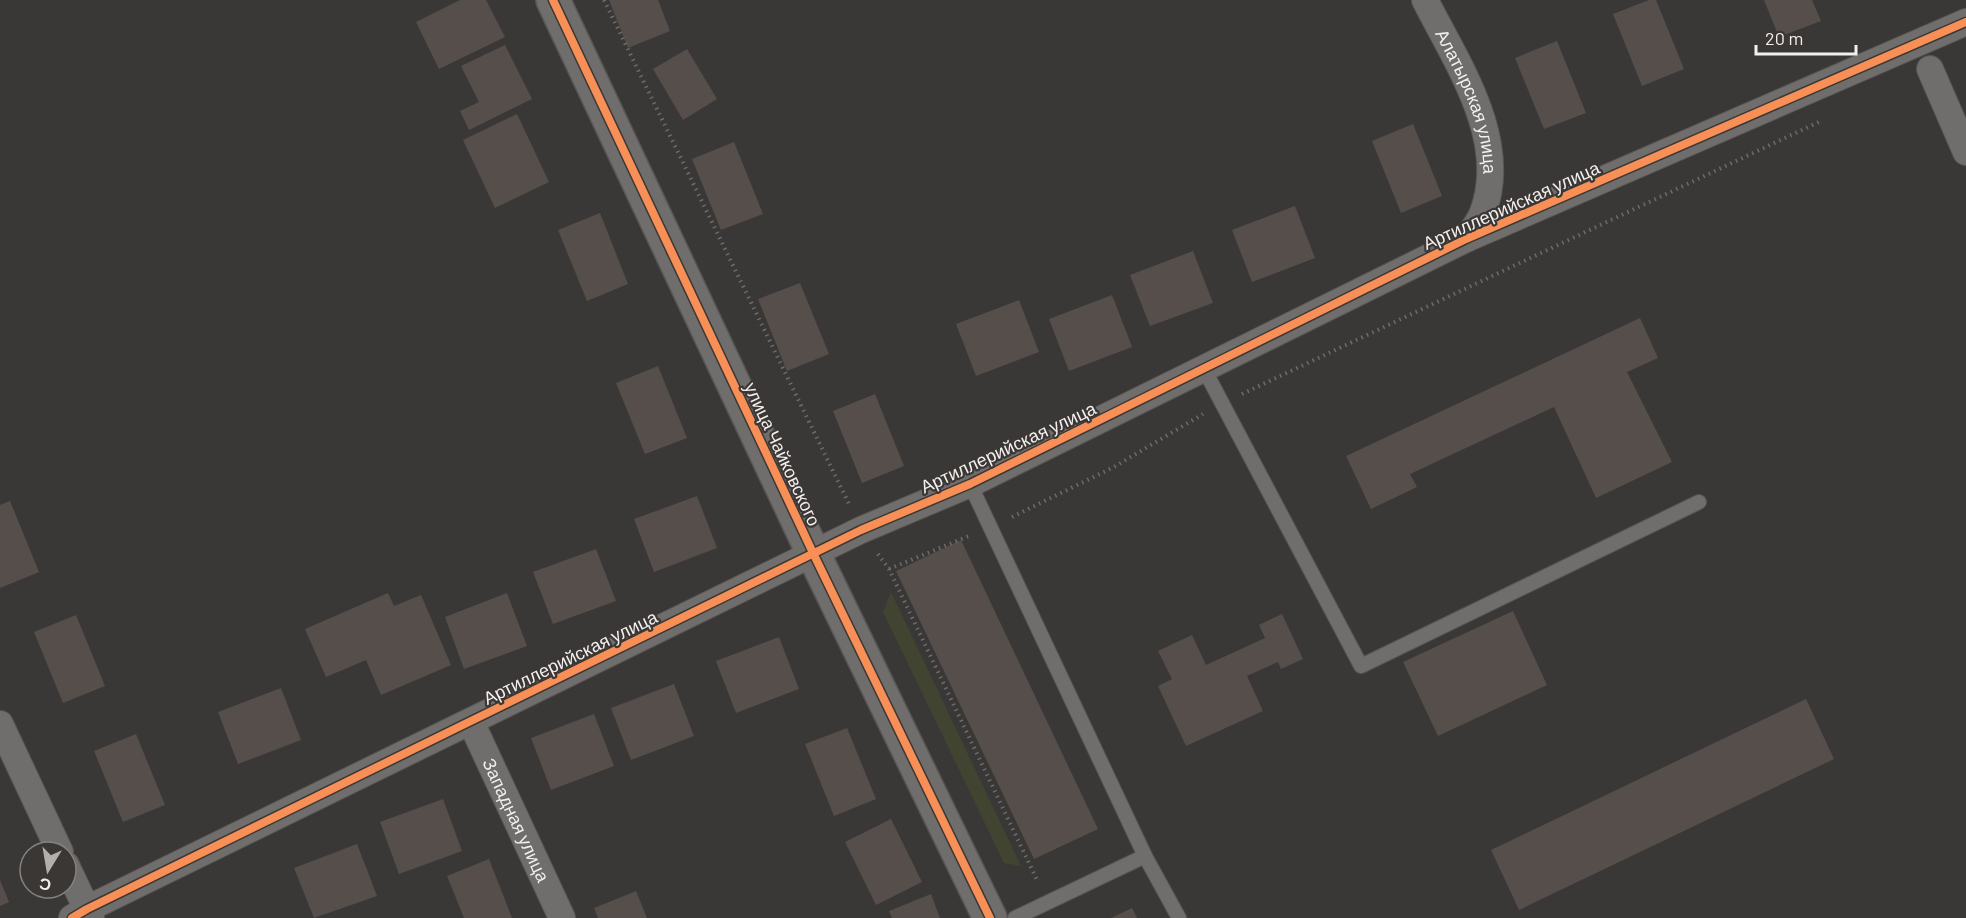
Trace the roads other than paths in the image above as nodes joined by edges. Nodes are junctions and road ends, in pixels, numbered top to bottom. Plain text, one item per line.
1 (553, 0) edge
2 (1425, 0) edge
3 (1966, 22) edge
4 (1930, 69) dead end
5 (1966, 152) edge
6 (1466, 239) junction
7 (1204, 369) junction
8 (970, 484) junction
9 (1699, 501) dead end
10 (814, 555) junction
11 (471, 722) junction
12 (0, 724) edge
13 (54, 840) edge
14 (1146, 856) junction
15 (78, 900) edge
16 (83, 915) edge
17 (562, 918) edge
18 (990, 918) edge
19 (1015, 918) edge
20 (1179, 918) edge

1 - 10 street, улица Чайковского
2 - 6 street, Алатырская улица
3 - 6 street, Артиллерийская улица
4 - 5 street
6 - 7 street, Артиллерийская улица
7 - 8 street, Артиллерийская улица
7 - 9 lane
8 - 10 street, Артиллерийская улица
8 - 14 lane
10 - 11 street, Артиллерийская улица
10 - 18 street, улица Чайковского
11 - 16 street, Артиллерийская улица
11 - 17 street, Западная улица
12 - 13 street
14 - 19 lane
14 - 20 lane
15 - 16 street

